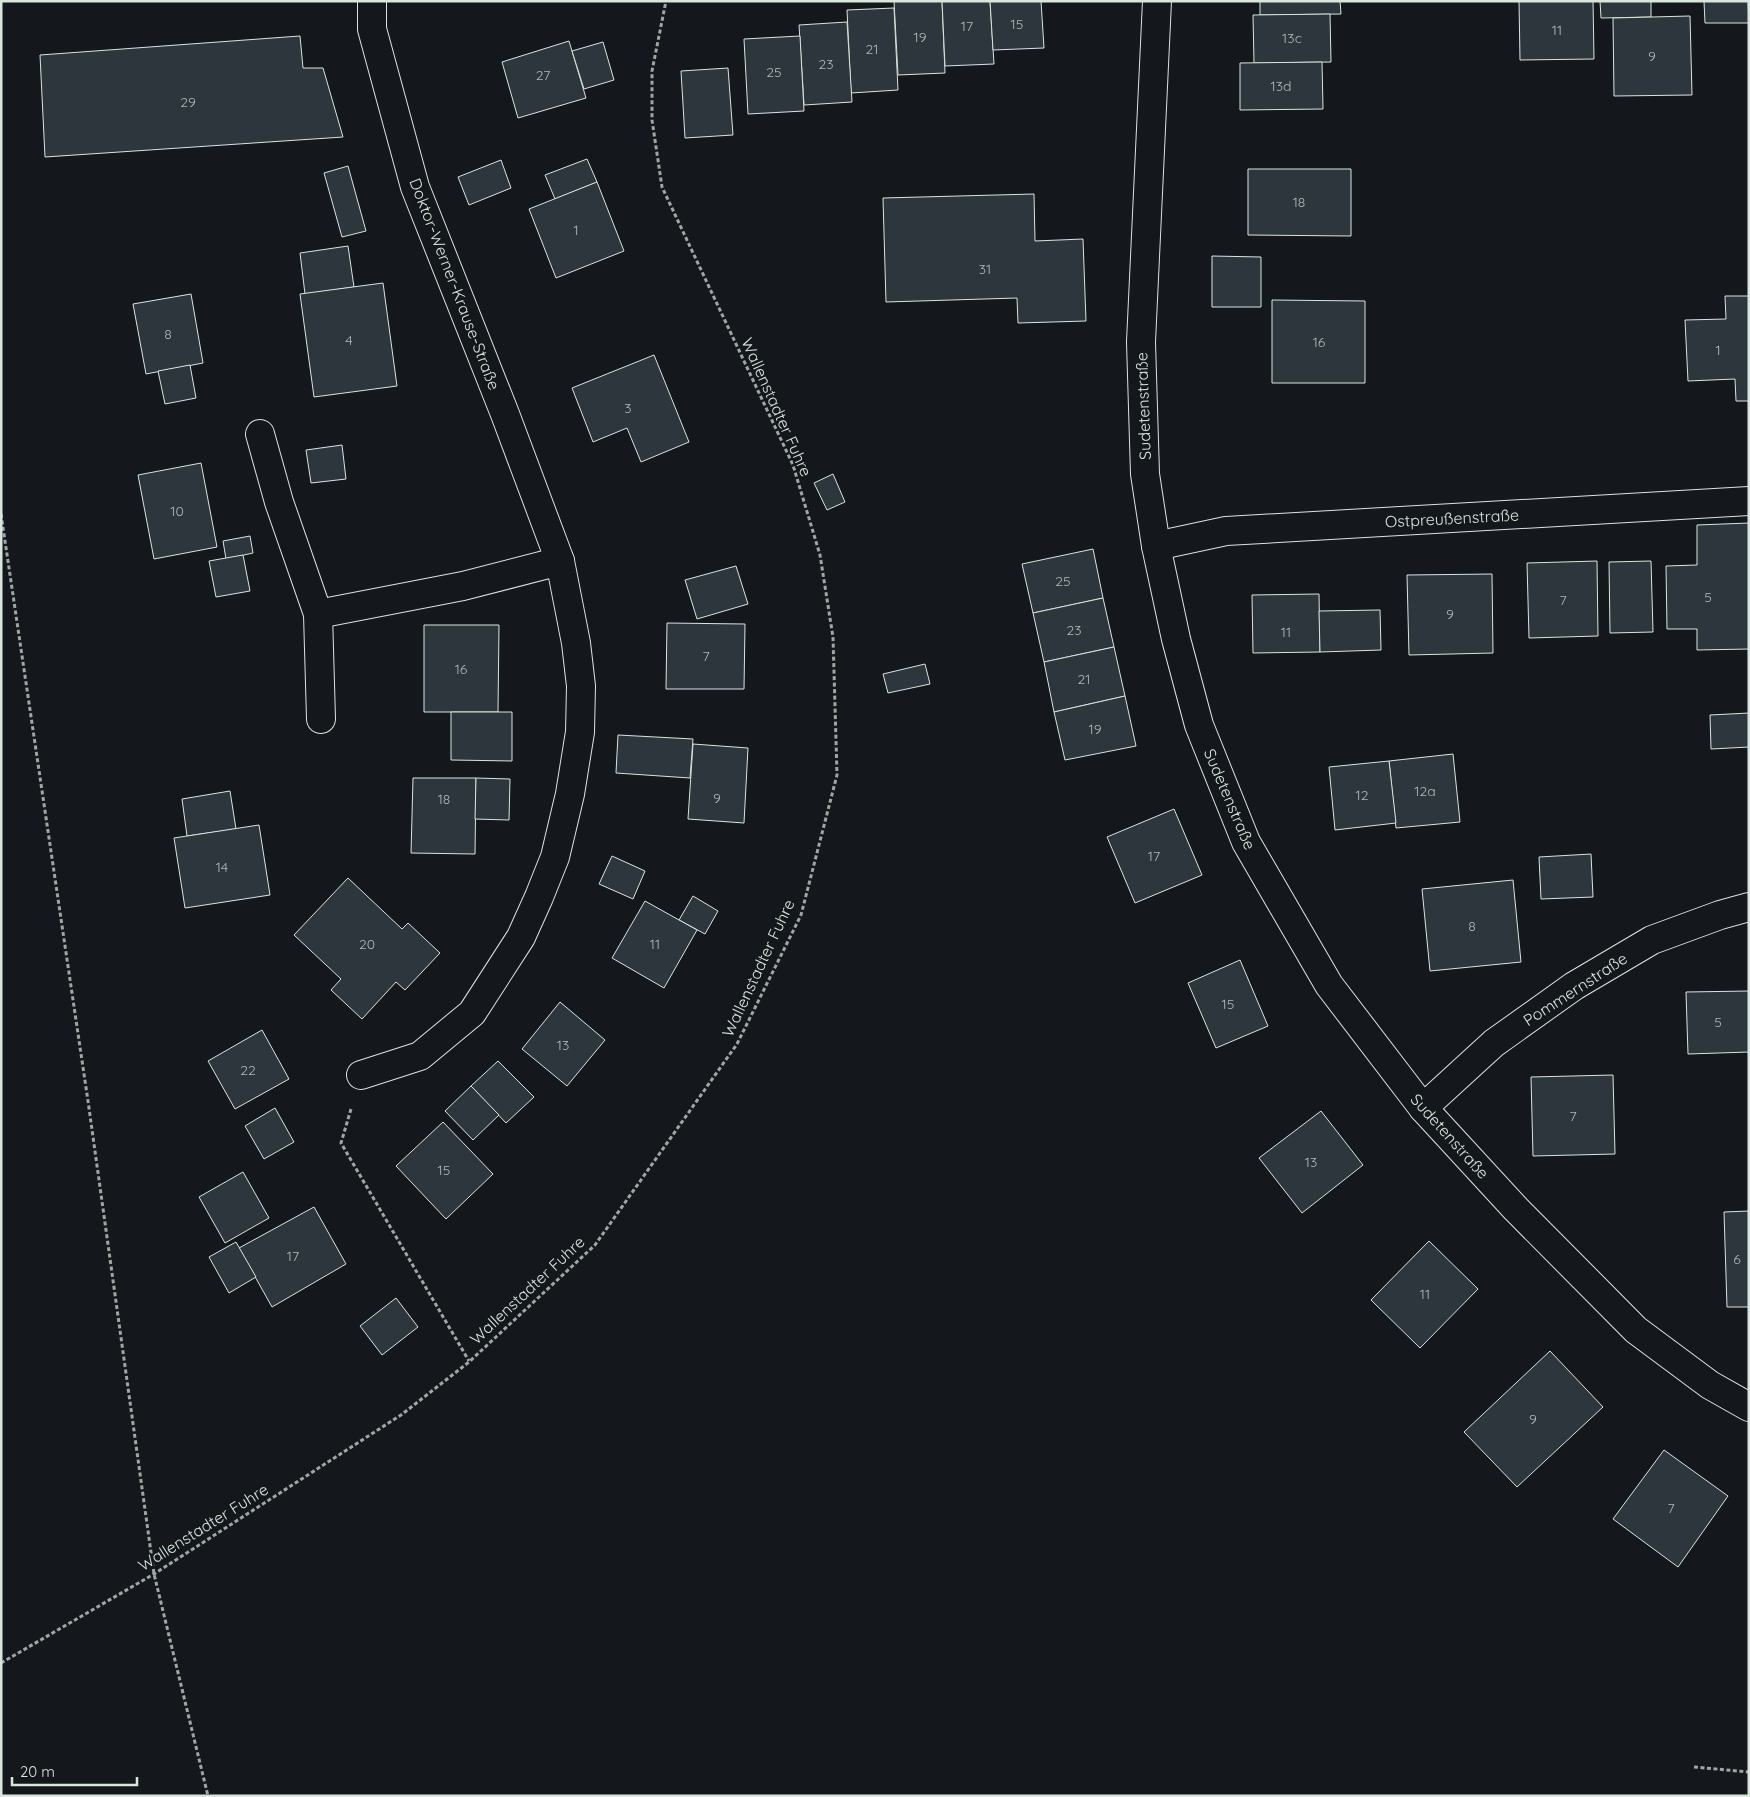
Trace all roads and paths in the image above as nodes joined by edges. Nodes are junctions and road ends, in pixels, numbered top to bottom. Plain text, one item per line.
1 (372, 1) edge
2 (666, 1) edge
3 (1157, 1) edge
4 (260, 434) dead end
5 (1749, 500) edge
6 (1, 514) edge
7 (1156, 546) junction
8 (560, 561) junction
9 (318, 614) junction
10 (320, 719) dead end
11 (1749, 907) edge
12 (361, 1075) joint
13 (1423, 1108) junction
14 (469, 1362) junction
15 (1749, 1407) edge
16 (154, 1574) junction
17 (1, 1663) edge
18 (1694, 1767) dead end
19 (1749, 1772) edge
20 (208, 1796) edge

1 - 8 street, Doktor-Werner-Krause-Straße
2 - 14 path, Wallenstadter Fuhre
3 - 7 street, Sudetenstraße
4 - 9 street
5 - 7 street, Ostpreußenstraße
6 - 16 path
7 - 13 street, Sudetenstraße
8 - 9 street
8 - 12 street, Doktor-Werner-Krause-Straße
9 - 10 street
11 - 13 street, Pommernstraße
12 - 14 path
13 - 15 street, Sudetenstraße
14 - 16 path, Wallenstadter Fuhre
16 - 17 path, Wallenstadter Fuhre
16 - 20 path
18 - 19 path

